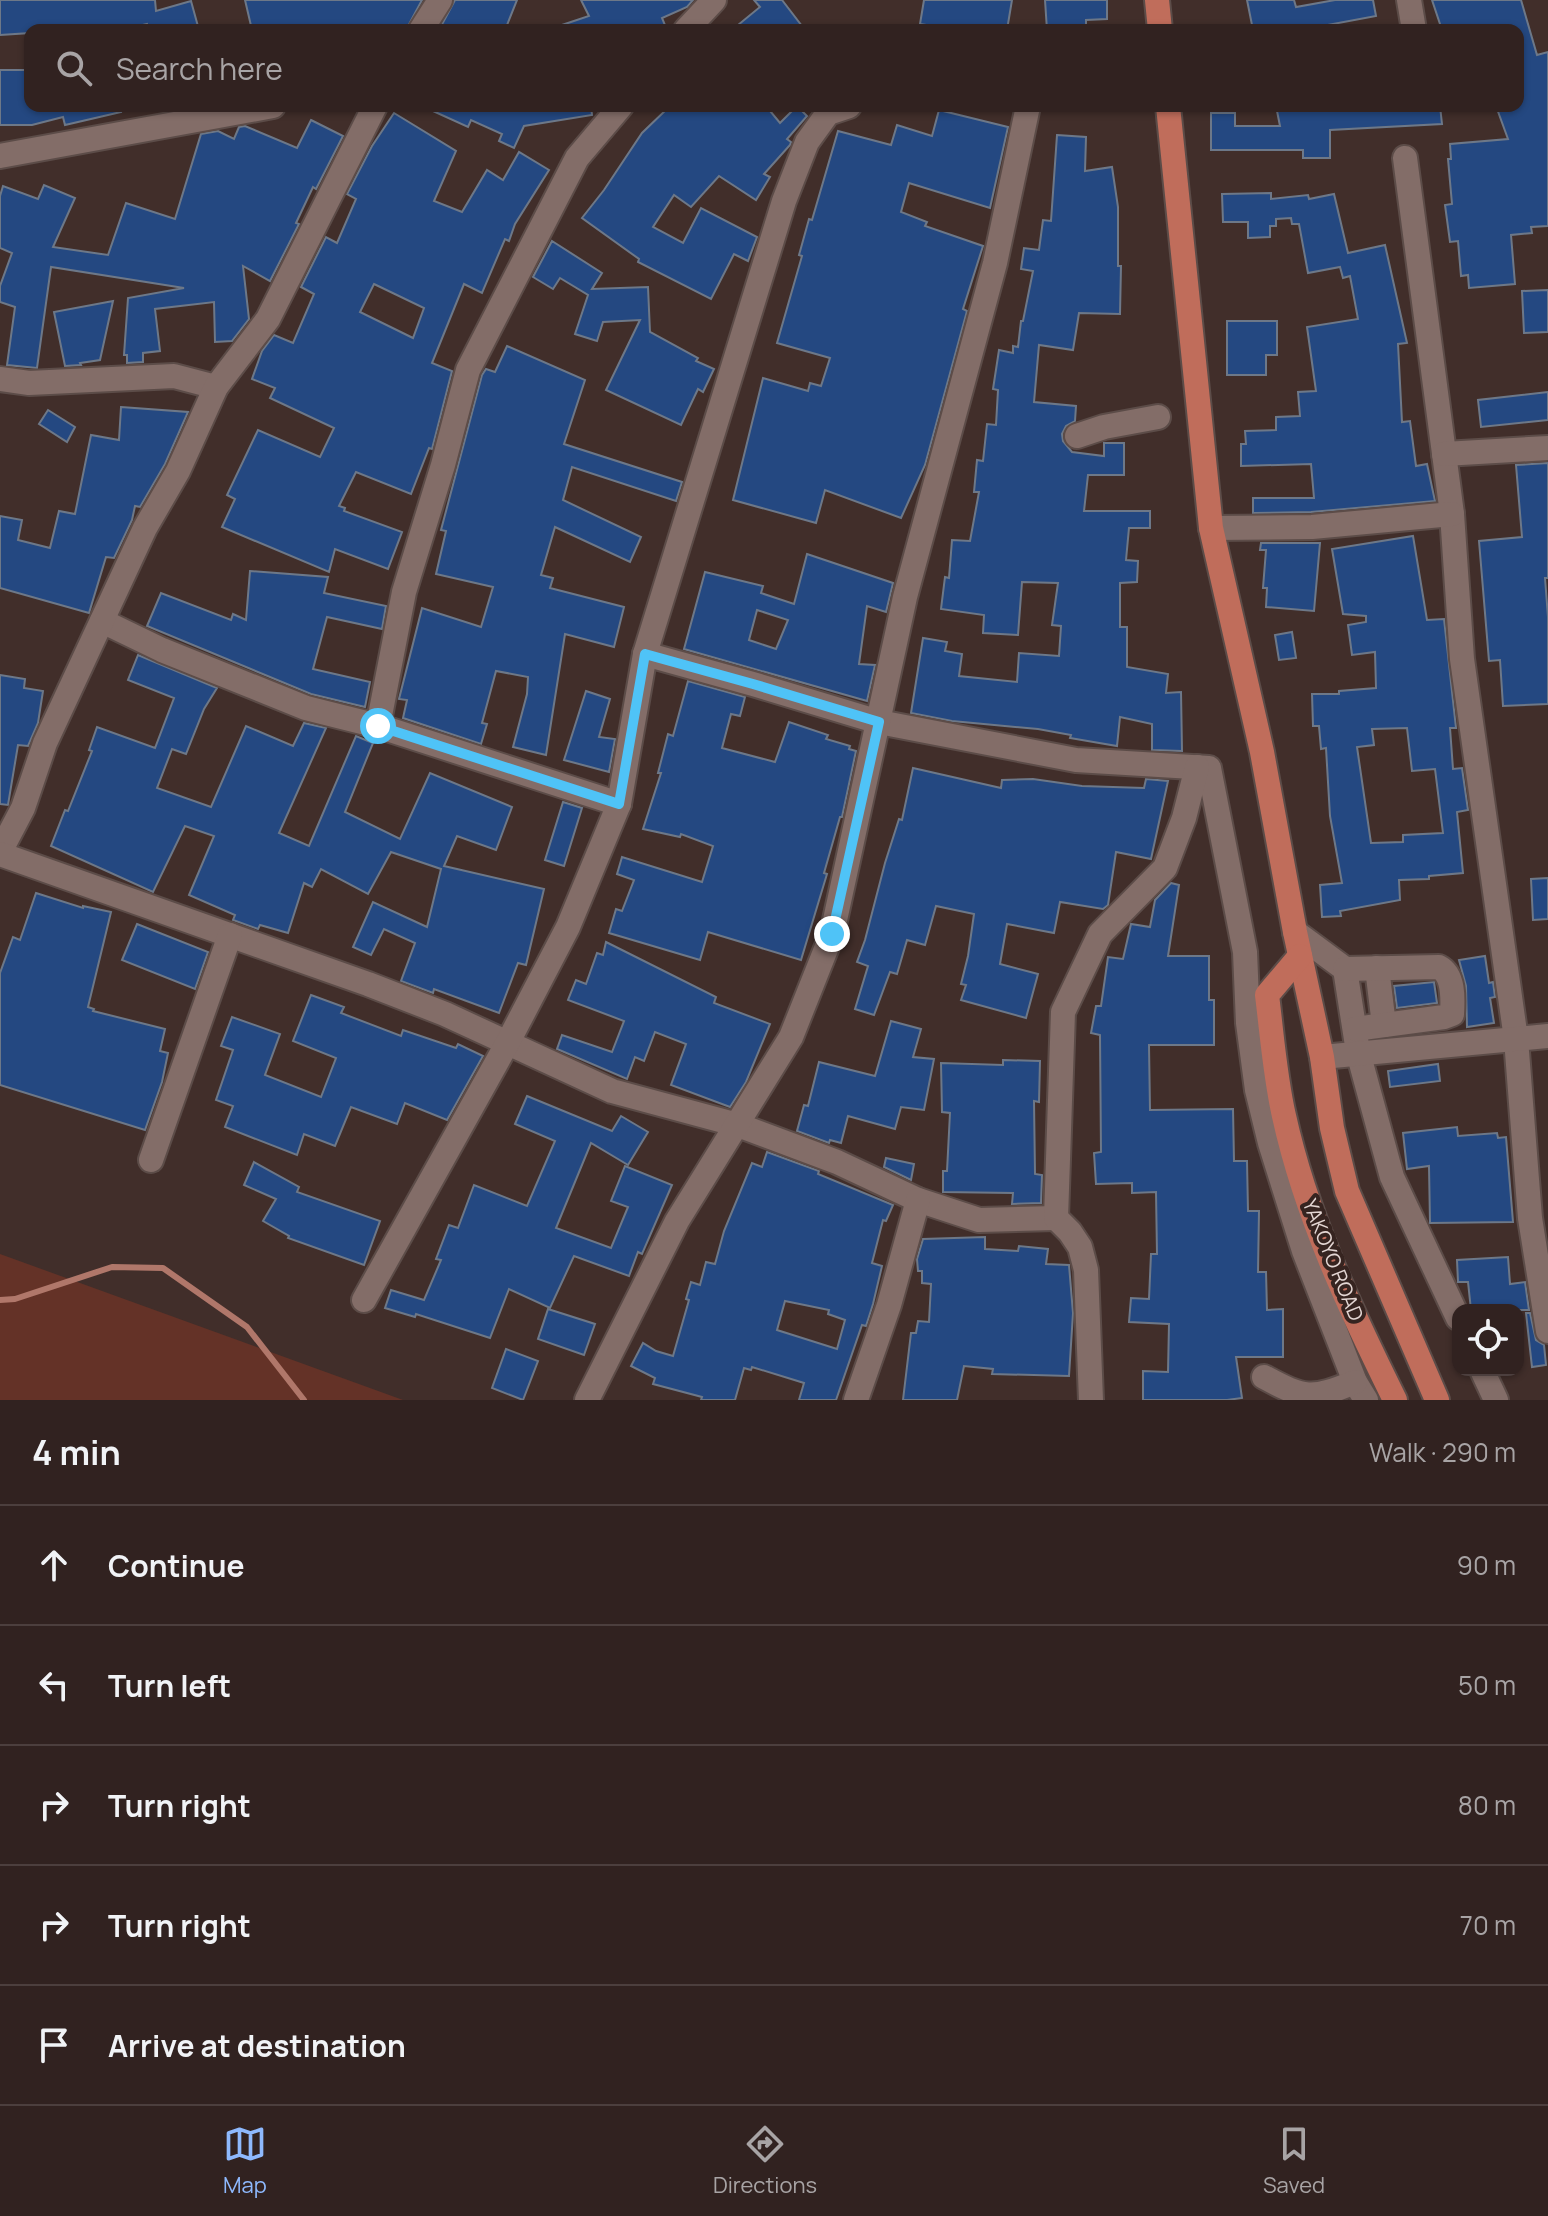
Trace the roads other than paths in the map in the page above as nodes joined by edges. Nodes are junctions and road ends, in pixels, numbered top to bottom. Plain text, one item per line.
1 (440, 0) edge
2 (714, 0) edge
3 (1157, 0) edge
4 (1409, 0) edge
5 (425, 24) edge
6 (692, 24) edge
7 (1159, 24) edge
8 (1413, 24) edge
9 (240, 112) edge
10 (372, 112) edge
11 (616, 112) edge
12 (831, 112) edge
13 (1027, 112) edge
14 (1169, 112) edge
15 (0, 156) edge
16 (1405, 158) dead end
17 (0, 379) edge
18 (216, 387) junction
19 (1158, 417) dead end
20 (1077, 436) dead end
21 (1548, 448) edge
22 (1444, 454) junction
23 (1452, 514) junction
24 (1211, 528) junction
25 (102, 621) junction
26 (645, 654) junction
27 (879, 722) junction
28 (378, 726) junction
29 (1197, 767) junction
30 (619, 804) junction
31 (0, 853) edge
32 (230, 935) junction
33 (1298, 944) junction
34 (1377, 968) junction
35 (1345, 969) junction
36 (1384, 1025) junction
37 (1548, 1036) edge
38 (1516, 1039) junction
39 (1356, 1041) junction
40 (508, 1042) junction
41 (1322, 1057) junction
42 (738, 1125) junction
43 (151, 1160) dead end
44 (918, 1200) junction
45 (1056, 1218) junction
46 (364, 1300) dead end
47 (1452, 1305) edge
48 (1548, 1331) edge
49 (1485, 1376) edge
50 (1264, 1377) dead end
51 (1360, 1391) edge
52 (587, 1400) edge
53 (856, 1400) edge
54 (1091, 1400) edge
55 (1395, 1400) edge
56 (1437, 1400) edge
57 (1496, 1400) edge

1 - 5 street
2 - 6 street
3 - 7 main road
4 - 8 street
9 - 15 street
10 - 18 street
11 - 28 street
12 - 26 street
13 - 27 street
14 - 24 main road
16 - 22 street
17 - 18 street
18 - 25 street
19 - 20 street
21 - 22 street
22 - 23 street
23 - 24 street
23 - 38 street
24 - 33 main road
25 - 28 street
25 - 31 street
26 - 27 street
26 - 30 street
27 - 29 street
27 - 42 street
28 - 30 street
29 - 45 street
29 - 51 street
30 - 40 street
31 - 32 street
32 - 40 street
32 - 43 street
33 - 35 street
33 - 41 main road
33 - 55 main road, YAKOYO ROAD
34 - 35 street
34 - 36 street
34 - 36 street
35 - 39 street
36 - 39 street
37 - 38 street
38 - 39 street
38 - 48 street
39 - 41 street
39 - 47 street
40 - 42 street
40 - 46 street
41 - 56 main road
42 - 44 street
42 - 52 street
44 - 45 street
44 - 53 street
45 - 54 street
49 - 57 street
50 - 51 street

